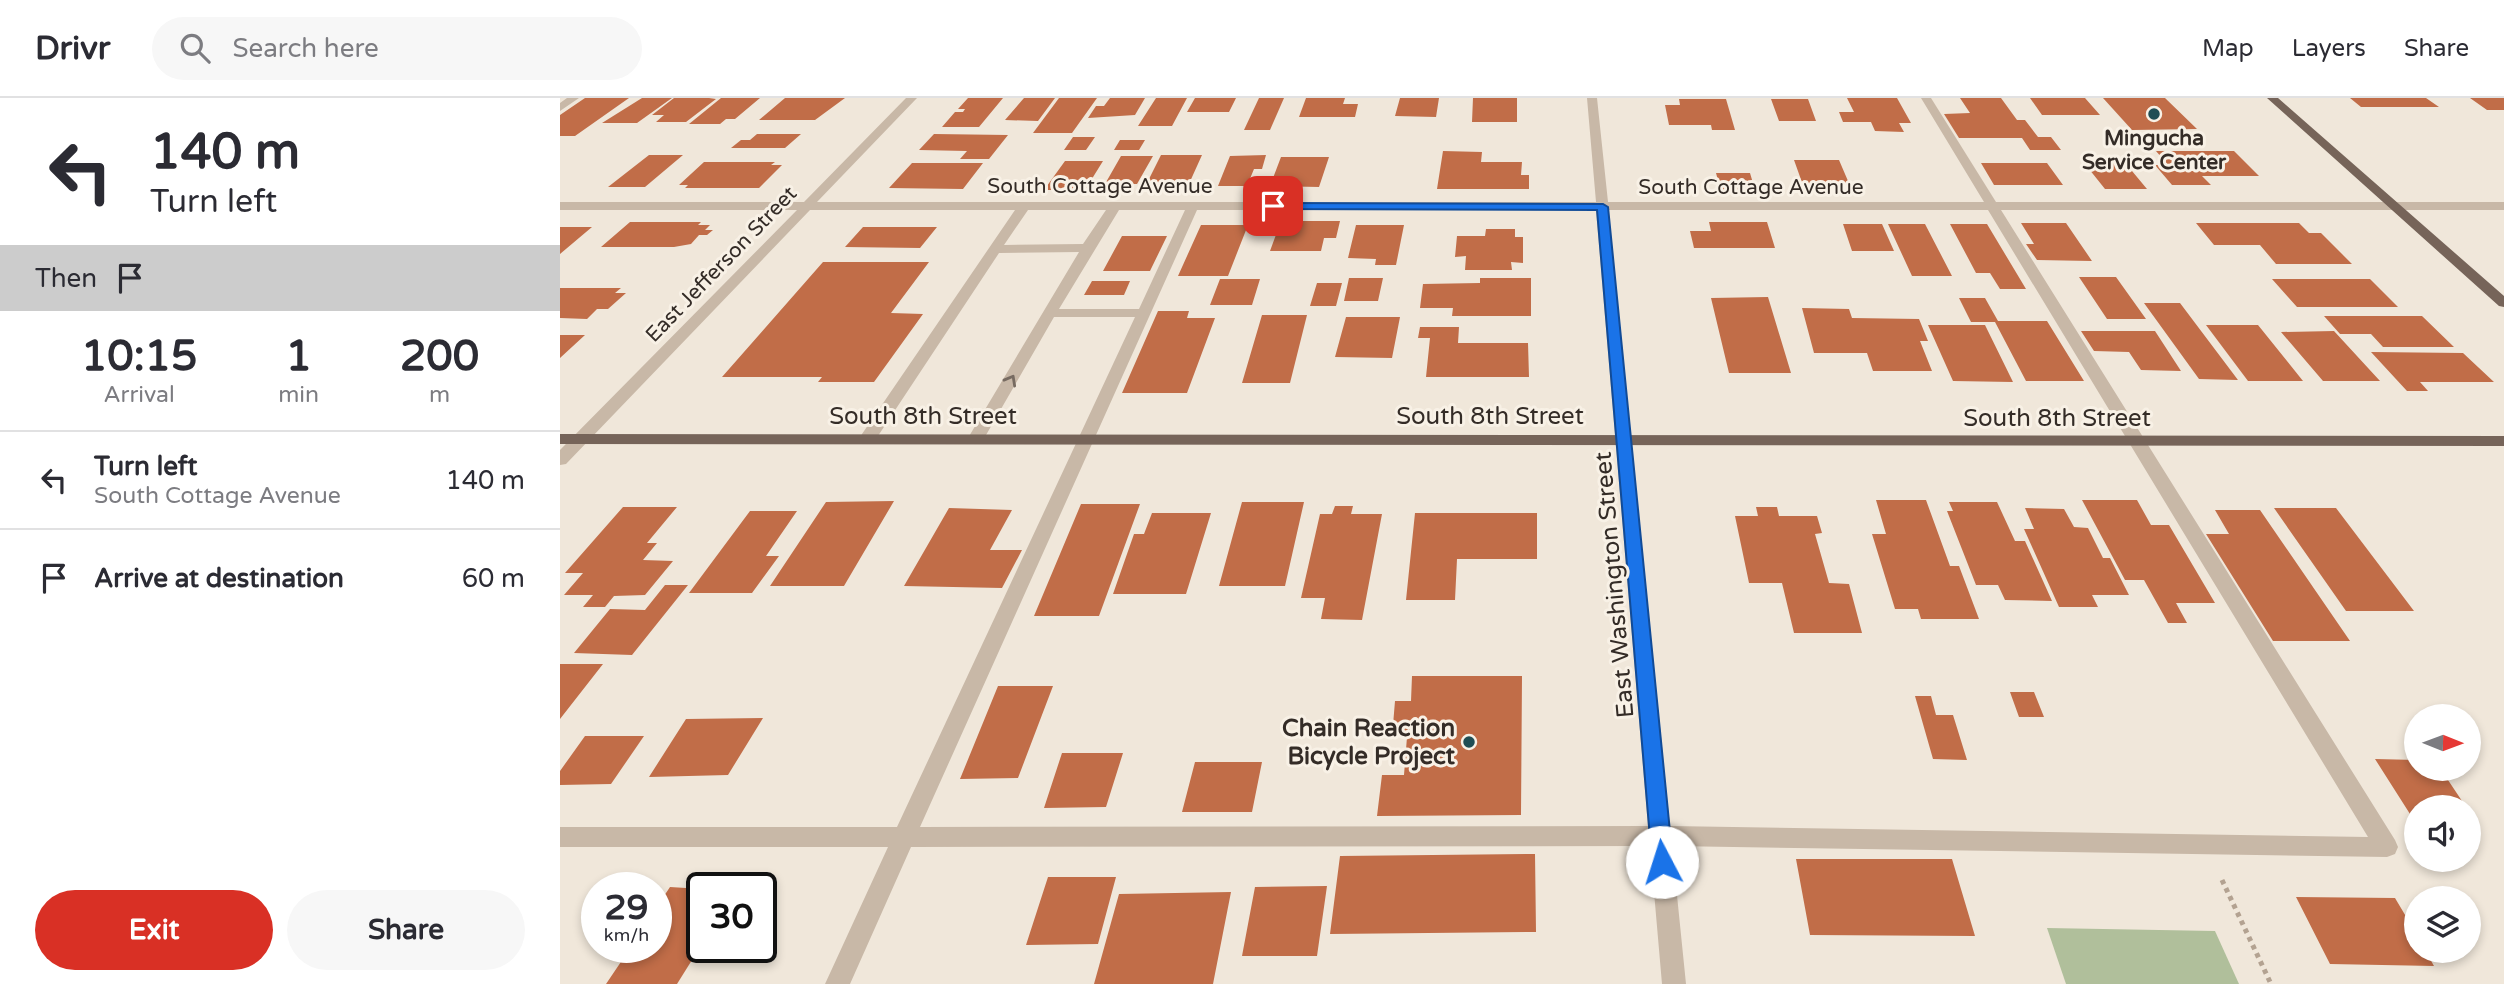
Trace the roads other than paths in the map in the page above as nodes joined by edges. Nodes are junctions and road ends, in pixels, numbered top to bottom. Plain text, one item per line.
1 (575, 98) edge
2 (912, 98) edge
3 (1592, 98) edge
4 (1926, 98) edge
5 (2272, 98) edge
6 (560, 108) edge
7 (1116, 205) junction
8 (1193, 205) junction
9 (560, 206) edge
10 (807, 206) junction
11 (1024, 206) junction
12 (1992, 206) junction
13 (2395, 206) junction
14 (2504, 206) edge
15 (1603, 207) junction
16 (993, 248) junction
17 (1087, 248) junction
18 (2504, 303) edge
19 (1048, 313) junction
20 (1144, 313) junction
21 (868, 438) junction
22 (976, 438) junction
23 (1087, 438) junction
24 (1626, 438) junction
25 (560, 439) edge
26 (581, 439) junction
27 (2136, 441) junction
28 (2504, 442) edge
29 (560, 460) edge
30 (560, 836) edge
31 (903, 837) junction
32 (1660, 838) junction
33 (837, 984) edge
34 (1674, 984) edge

1 - 6 street
2 - 10 street, East Jefferson Street
3 - 15 street, East Washington Street
4 - 12 street
5 - 13 main road
7 - 8 street, South Cottage Avenue
7 - 11 street, South Cottage Avenue
7 - 17 street
8 - 15 street, South Cottage Avenue
8 - 20 street
9 - 10 street, South Cottage Avenue
10 - 11 street, South Cottage Avenue
10 - 26 street, East Jefferson Street
11 - 16 street
12 - 13 street, South Cottage Avenue
12 - 15 street, South Cottage Avenue
12 - 27 street
13 - 14 street, South Cottage Avenue
13 - 18 main road
15 - 24 street, East Washington Street
16 - 17 street
16 - 21 street
17 - 19 street
19 - 20 street
22 -> 19 street
20 - 23 street
21 - 22 main road, South 8th Street
21 - 26 main road, South 8th Street
22 - 23 main road, South 8th Street
23 - 24 main road, South 8th Street
23 - 31 street
24 - 27 main road, South 8th Street
24 - 32 street, East Washington Street
25 - 26 main road, South 8th Street
26 - 29 street, East Jefferson Street
27 - 28 main road, South 8th Street
27 - 32 street
30 - 31 street
31 - 32 street
31 - 33 street
32 - 34 street, East Washington Street

